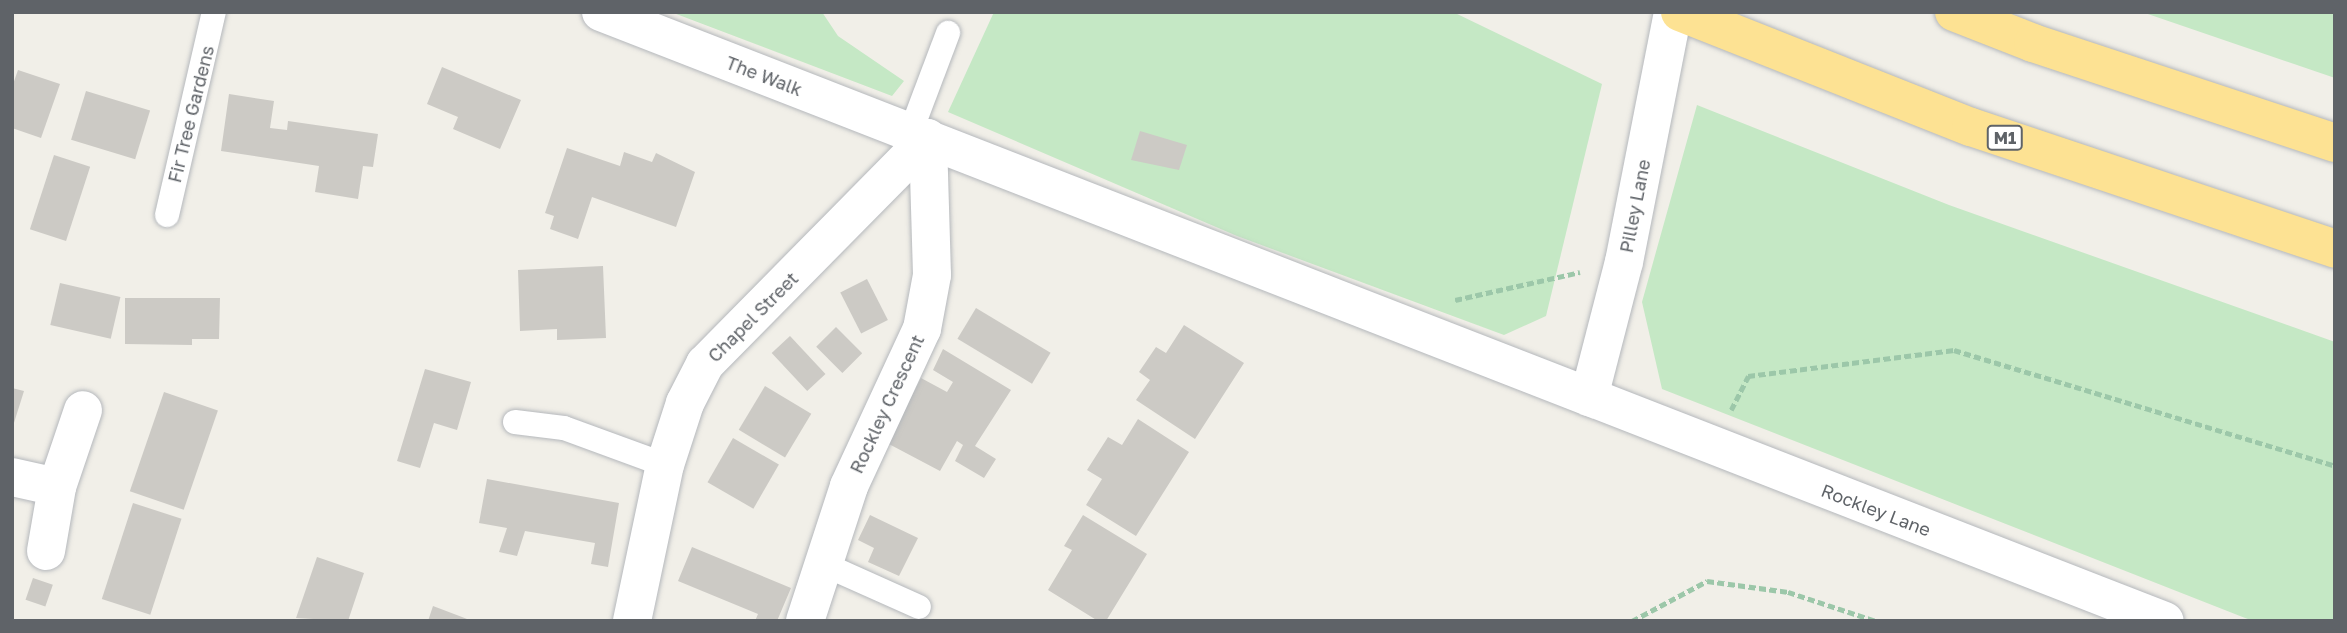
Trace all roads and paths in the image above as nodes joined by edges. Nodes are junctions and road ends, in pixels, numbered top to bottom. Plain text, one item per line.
1 (214, 12) edge
2 (601, 12) edge
3 (1673, 12) edge
4 (1680, 12) edge
5 (1954, 12) edge
6 (948, 33) dead end
7 (920, 134) junction
8 (2335, 143) edge
9 (167, 215) dead end
10 (2335, 249) edge
11 (1624, 262) junction
12 (1447, 302) dead end
13 (1589, 397) junction
14 (82, 410) dead end
15 (515, 422) dead end
16 (1713, 447) junction
17 (665, 465) junction
18 (2335, 466) edge
19 (12, 477) edge
20 (57, 487) junction
21 (46, 551) dead end
22 (823, 564) junction
23 (919, 607) dead end
24 (632, 621) edge
25 (805, 621) edge
26 (1632, 621) edge
27 (1876, 621) edge
28 (2165, 621) edge

1 - 9 lane, Fir Tree Gardens
2 - 7 street, The Walk
3 - 11 street, Pilley Lane
4 - 10 highway, M1
5 - 8 highway
6 - 7 lane
7 - 13 street, The Walk
7 - 17 street, Chapel Street
7 - 22 street, Rockley Crescent
11 - 12 path
11 - 13 street, Pilley Lane
13 - 16 street, Rockley Lane
14 - 20 street
15 - 17 lane
16 - 18 path
16 - 28 street, Rockley Lane
17 - 24 street, Chapel Street
19 - 20 street
20 - 21 street
22 - 23 lane
22 - 25 street, Rockley Crescent
26 - 27 path

